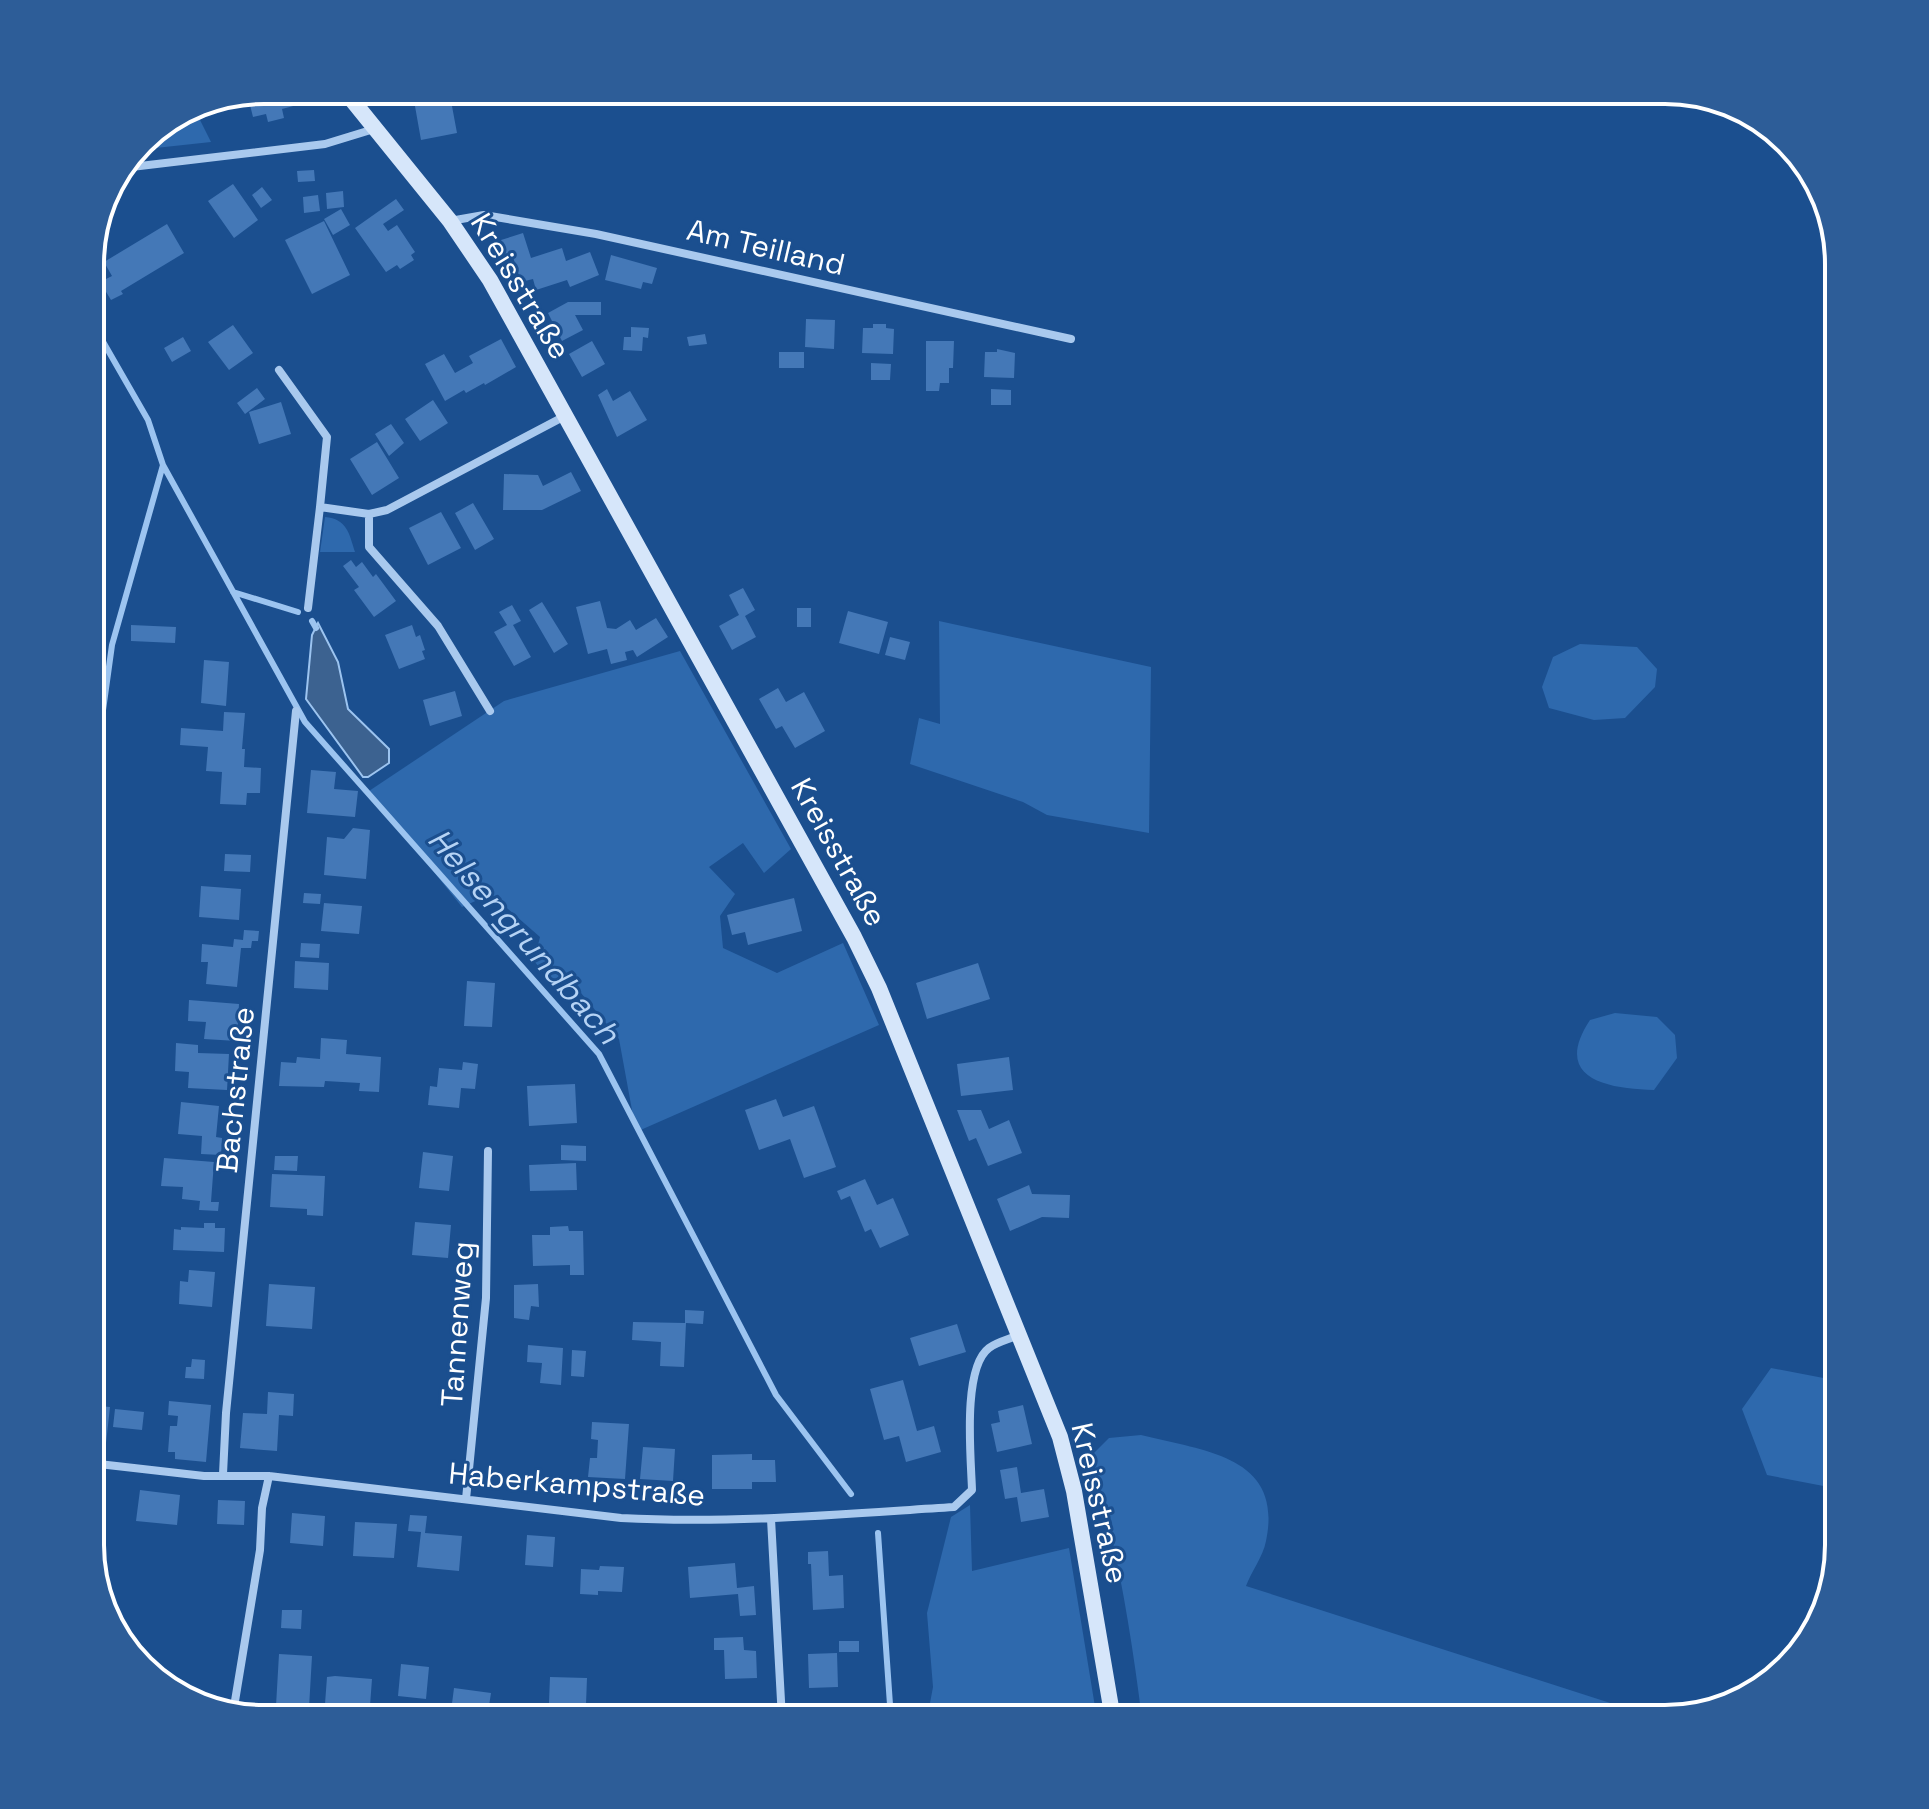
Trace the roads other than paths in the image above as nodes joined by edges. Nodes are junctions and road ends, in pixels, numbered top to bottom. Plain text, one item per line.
1 (355, 104) edge
2 (374, 129) junction
3 (138, 166) edge
4 (450, 221) junction
5 (1071, 339) dead end
6 (279, 370) dead end
7 (566, 416) junction
8 (320, 507) junction
9 (369, 514) junction
10 (308, 608) dead end
11 (296, 711) dead end
12 (490, 711) dead end
13 (488, 1151) dead end
14 (1019, 1335) junction
15 (104, 1465) edge
16 (223, 1474) junction
17 (269, 1476) junction
18 (466, 1499) junction
19 (771, 1519) junction
20 (235, 1702) edge
21 (781, 1705) edge
22 (1111, 1705) edge

1 - 2 street, Kreisstraße
2 - 3 street
2 - 4 street, Kreisstraße
4 - 5 street, Am Teilland
4 - 7 street, Kreisstraße
6 - 8 street
7 - 9 street
7 - 14 street, Kreisstraße
8 - 9 street
8 - 10 street
9 - 12 street
11 - 16 street, Bachstraße
13 - 18 street, Tannenweg
14 - 19 street, Haberkampstraße
14 - 22 street, Kreisstraße
15 - 16 street, Haberkampstraße
16 - 17 street, Haberkampstraße
17 - 18 street, Haberkampstraße
17 - 20 street
18 - 19 street, Haberkampstraße
19 - 21 street

